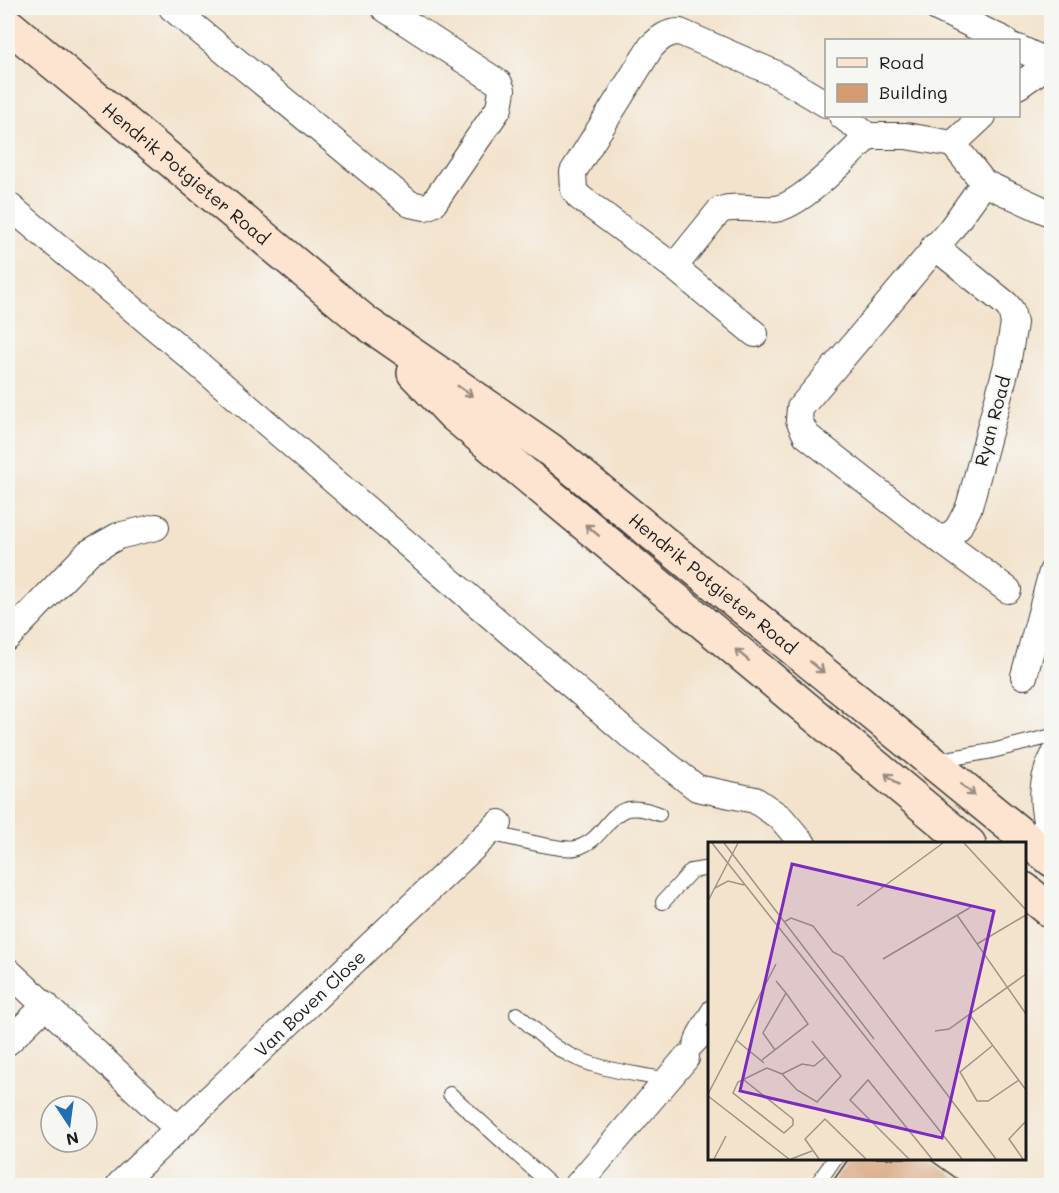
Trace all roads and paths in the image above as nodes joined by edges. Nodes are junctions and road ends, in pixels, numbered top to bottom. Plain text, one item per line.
1 (172, 8) edge
2 (384, 8) edge
3 (937, 8) edge
4 (8, 25) edge
5 (1002, 39) edge
6 (1020, 49) edge
7 (1051, 63) edge
8 (1020, 85) edge
9 (825, 103) edge
10 (843, 117) edge
11 (982, 117) edge
12 (868, 136) junction
13 (953, 144) junction
14 (984, 183) junction
15 (8, 205) edge
16 (1052, 214) edge
17 (934, 246) junction
18 (674, 267) junction
19 (365, 322) junction
20 (755, 334) dead end
21 (156, 526) dead end
22 (943, 542) junction
23 (1052, 572) edge
24 (1008, 590) dead end
25 (8, 637) edge
26 (1024, 676) dead end
27 (1052, 736) edge
28 (1052, 747) edge
29 (933, 762) junction
30 (659, 814) dead end
31 (494, 828) joint
32 (803, 842) edge
33 (968, 842) edge
34 (1049, 858) edge
35 (708, 868) edge
36 (663, 902) dead end
37 (8, 970) edge
38 (46, 1005) junction
39 (708, 1010) edge
40 (517, 1014) dead end
41 (708, 1035) edge
42 (8, 1041) edge
43 (686, 1058) junction
44 (666, 1080) junction
45 (450, 1094) dead end
46 (177, 1129) junction
47 (834, 1160) edge
48 (120, 1184) edge
49 (552, 1185) edge
50 (577, 1185) edge
51 (816, 1185) edge

1 - 2 street
3 - 5 street
4 - 19 main road, Hendrik Potgieter Road
6 - 7 street
7 - 8 street
9 - 18 street
10 - 12 street
11 - 13 street
12 - 13 street
12 - 18 street
13 - 14 street
14 - 16 street
14 - 17 street
15 - 32 street
17 - 22 street, Ryan Road
17 - 22 street
18 - 20 street
19 -> 29 main road, Hendrik Potgieter Road
33 -> 19 main road, Hendrik Potgieter Road
21 - 25 street
22 - 24 street
23 - 26 street
27 - 29 lane
28 - 34 lane
29 -> 34 main road, Hendrik Potgieter Road
30 - 31 lane
31 - 46 street, Van Boven Close
35 - 36 lane
37 - 38 street
38 - 42 street
38 - 46 street
39 - 43 lane
40 - 44 lane
41 - 43 lane
43 - 44 street
44 - 50 street
45 - 49 lane
46 - 48 street, Van Boven Close
47 - 51 lane

